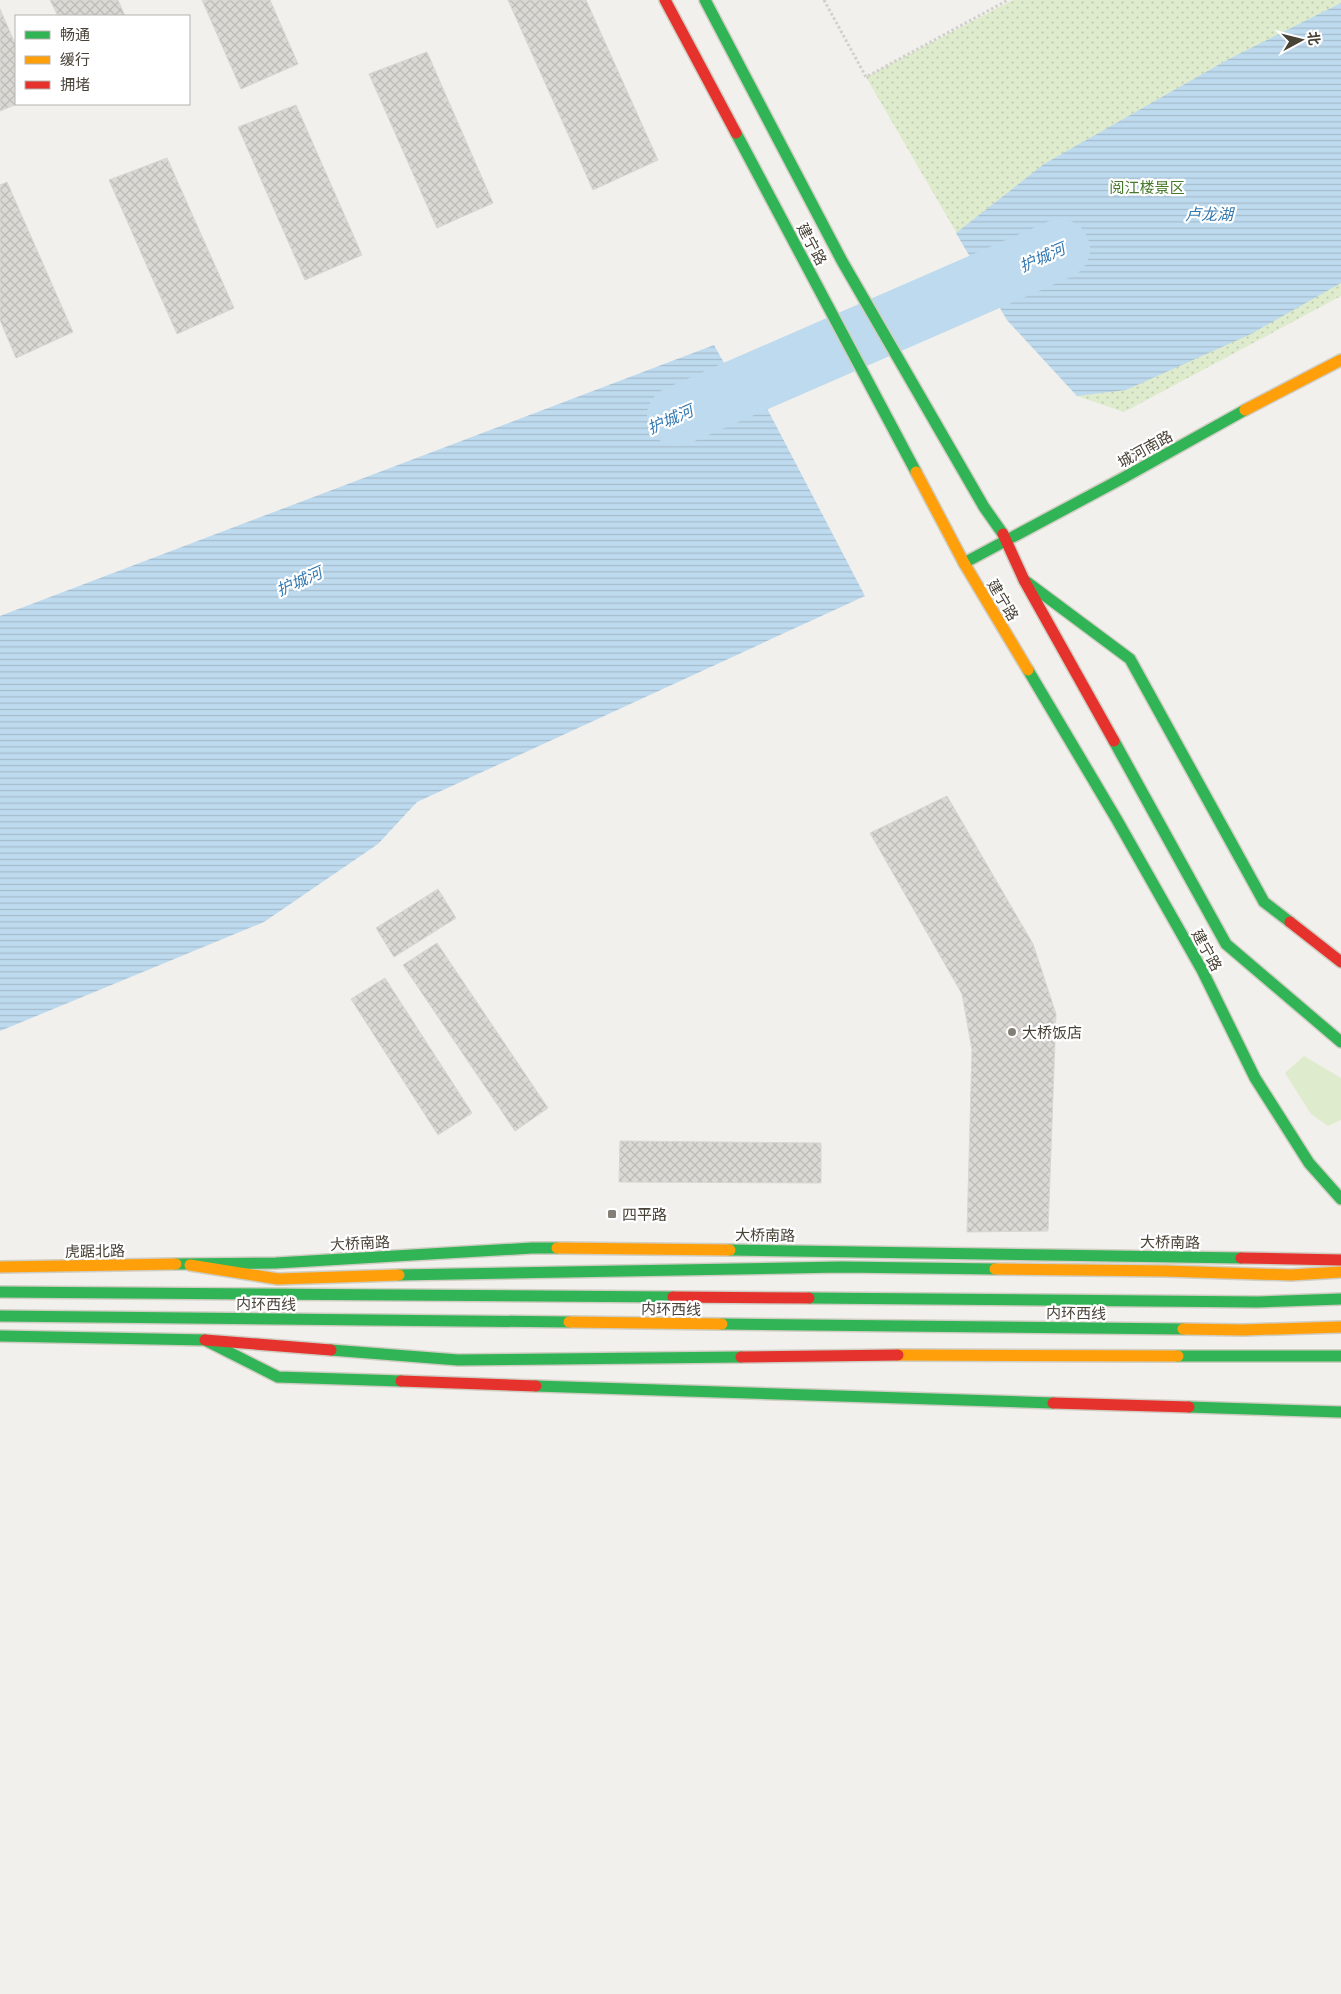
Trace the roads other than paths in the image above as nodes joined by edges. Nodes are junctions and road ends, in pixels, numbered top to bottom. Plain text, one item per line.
1 (665, 0) edge
2 (704, 0) edge
3 (1341, 360) edge
4 (1007, 540) junction
5 (964, 563) junction
6 (1024, 580) junction
7 (1341, 962) edge
8 (1341, 1042) edge
9 (1341, 1199) edge
10 (1341, 1260) edge
11 (190, 1265) junction
12 (0, 1267) edge
13 (1341, 1272) edge
14 (0, 1292) edge
15 (1341, 1299) edge
16 (0, 1316) edge
17 (1341, 1327) edge
18 (0, 1336) edge
19 (205, 1340) junction
20 (1341, 1356) edge
21 (1341, 1412) edge

1 - 5 main road, 建宁路
2 - 4 main road, 建宁路
3 - 4 main road, 城河南路
4 - 5 main road, 城河南路
4 - 6 main road, 建宁路
5 - 9 main road, 建宁路
6 - 7 main road
6 - 8 main road, 建宁路
10 - 11 main road, 大桥南路
11 - 12 main road, 虎踞北路
11 - 13 main road
14 - 15 main road, 内环西线
16 - 17 main road, 内环西线
18 - 19 main road
19 - 20 main road
19 - 21 main road

